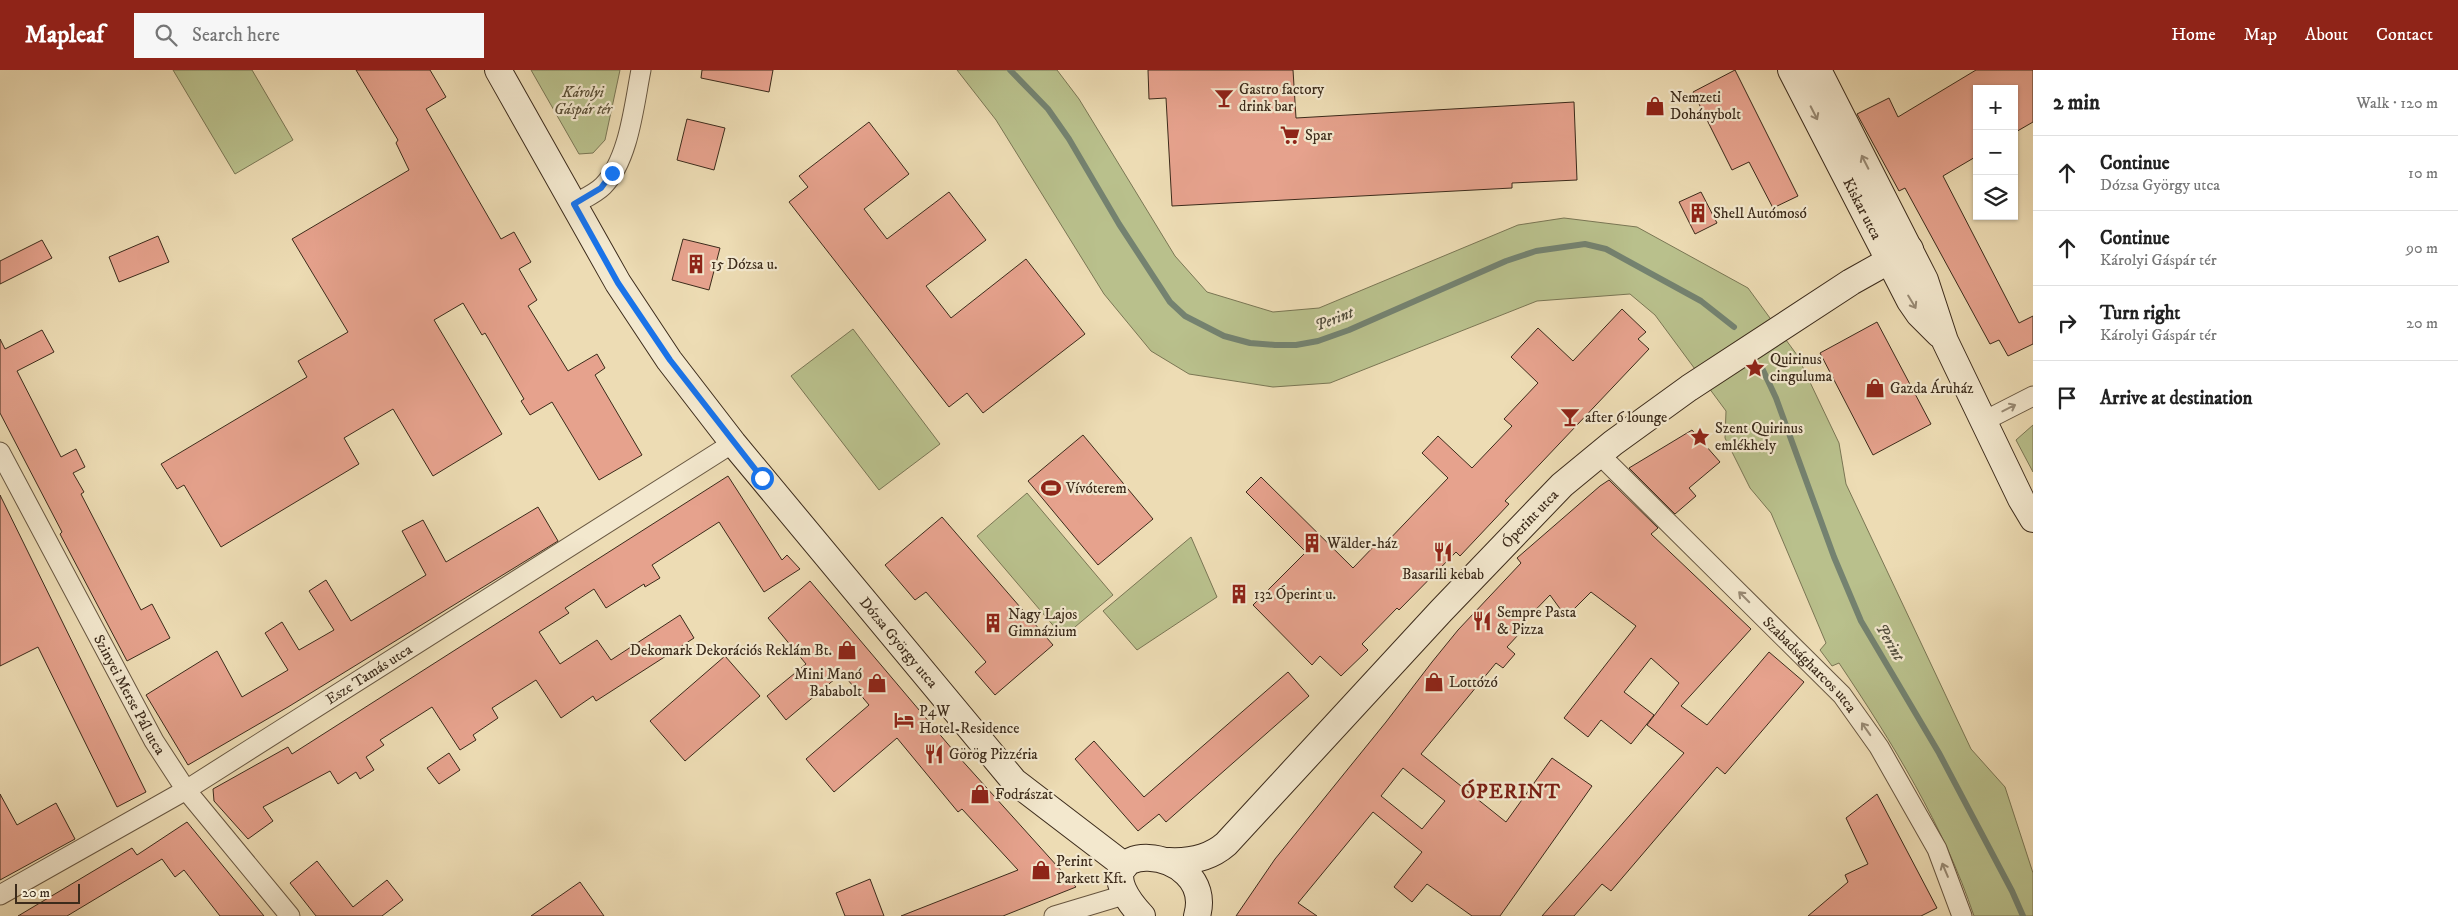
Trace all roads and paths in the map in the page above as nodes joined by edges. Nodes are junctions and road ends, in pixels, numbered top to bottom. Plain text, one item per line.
1 (498, 70) edge
2 (641, 70) edge
3 (1791, 70) edge
4 (1818, 70) edge
5 (574, 204) junction
6 (1900, 254) junction
7 (2033, 396) edge
8 (1984, 421) junction
9 (733, 443) junction
10 (0, 452) edge
11 (1599, 454) junction
12 (2033, 519) edge
13 (186, 790) junction
14 (1226, 844) junction
15 (1169, 861) junction
16 (1125, 866) junction
17 (0, 895) edge
18 (1124, 895) junction
19 (1199, 909) edge
20 (290, 916) edge
21 (1054, 916) edge
22 (1142, 916) edge
23 (1962, 916) edge

1 - 5 street
2 - 5 street
3 -> 6 street, Kiskar utca
6 -> 4 street, Kiskar utca
5 - 9 street
6 - 8 street, Kiskar utca
6 - 11 street, Óperint utca
8 -> 7 street
8 - 12 street, Kiskar utca
9 - 13 street, Esze Tamás utca
9 - 16 street, Dózsa György utca
10 - 13 street, Szinyei Merse Pál utca
11 - 14 street, Óperint utca
23 -> 11 street, Szabadságharcos utca
13 - 17 street, Esze Tamás utca
13 - 20 street, Szinyei Merse Pál utca
14 - 15 street, Óperint utca
14 - 19 street, Óperint utca
15 - 16 street, Óperint utca
15 - 19 street
16 - 18 street
18 - 21 street
18 - 22 street

